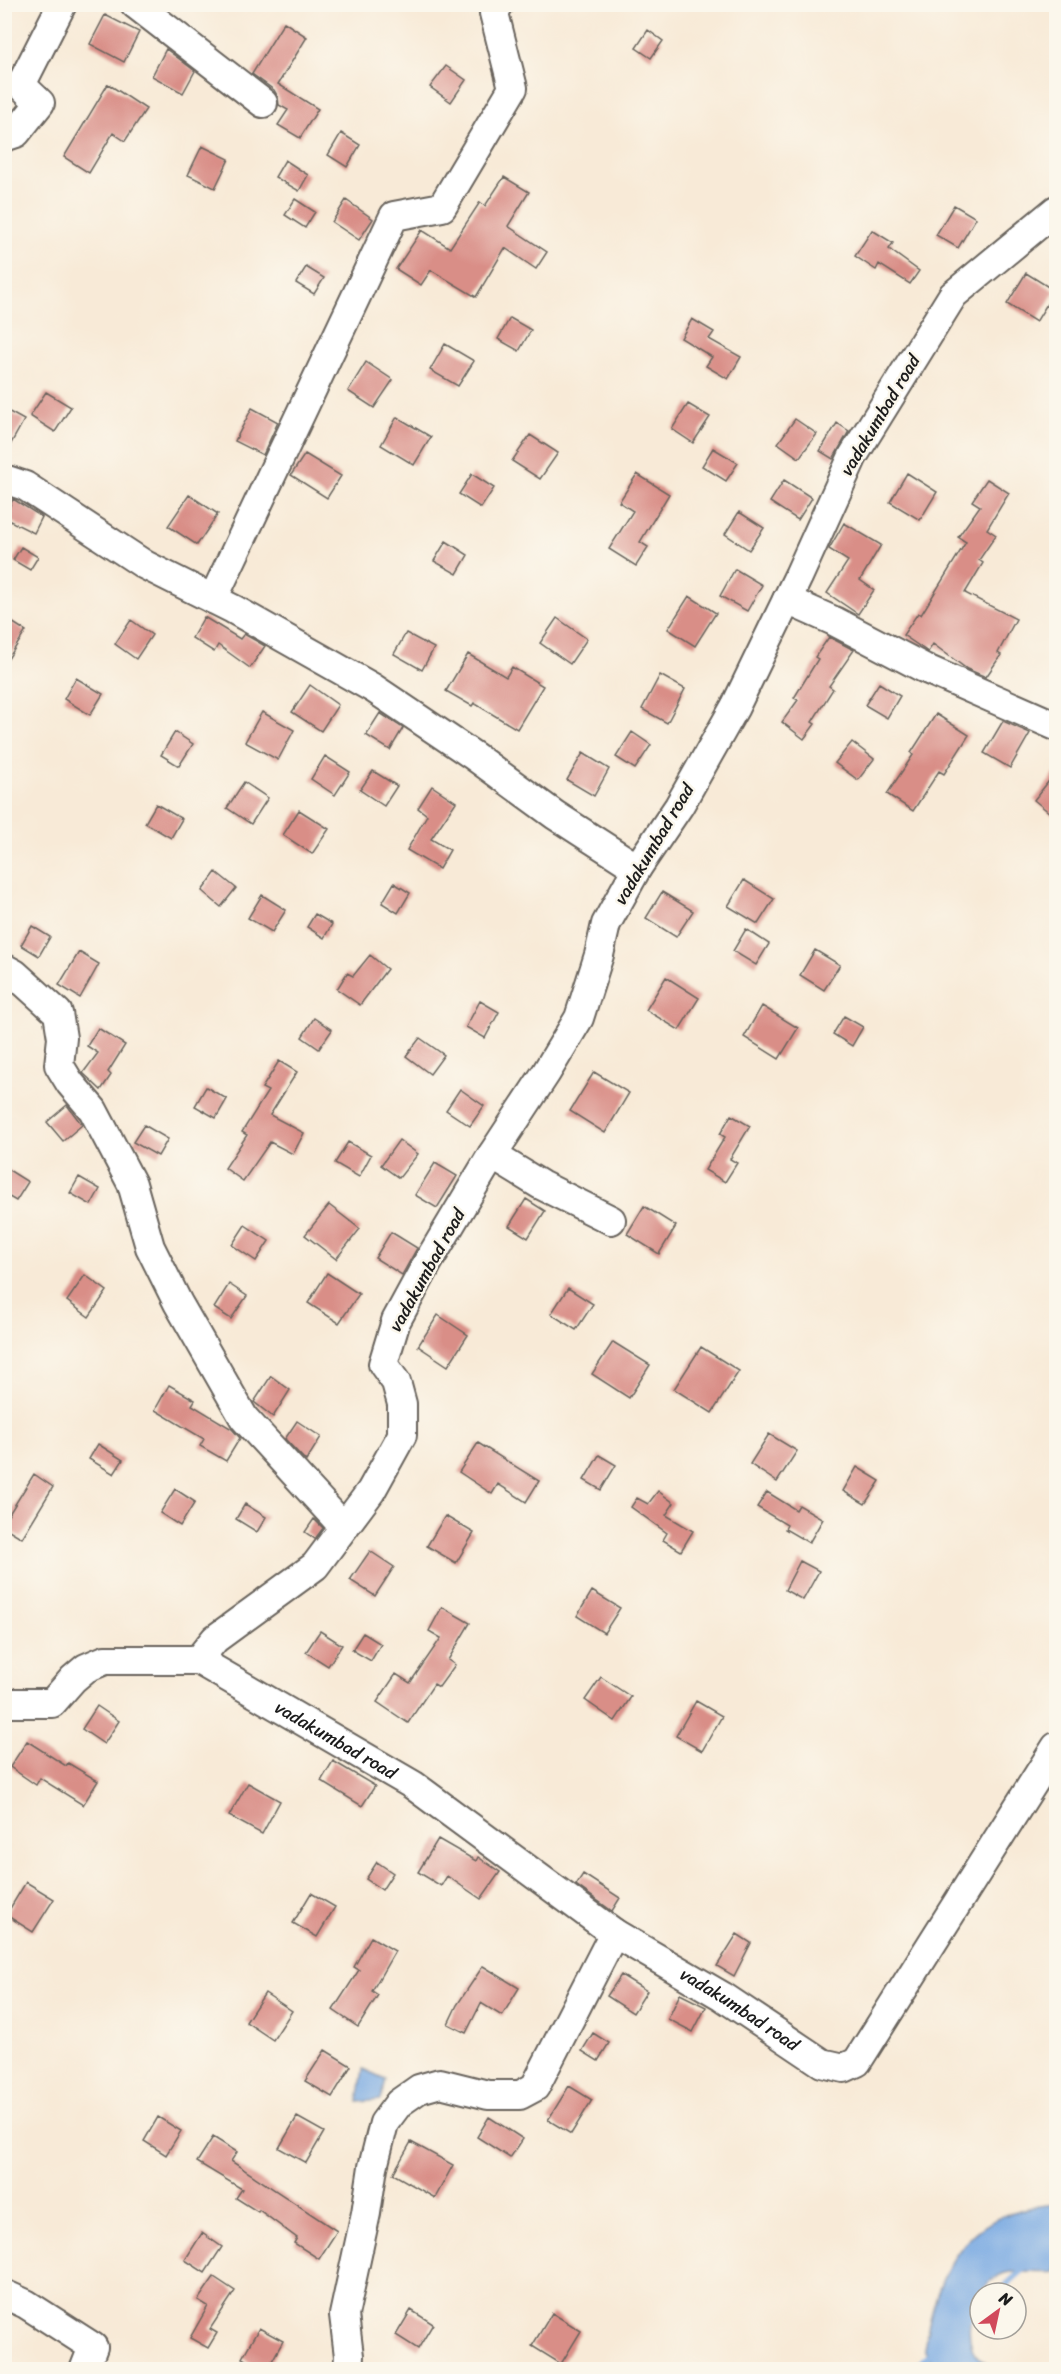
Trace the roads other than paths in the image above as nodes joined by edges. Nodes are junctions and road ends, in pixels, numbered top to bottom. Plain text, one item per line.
1 (62, 4) edge
2 (135, 4) edge
3 (499, 4) edge
4 (263, 103) dead end
5 (4, 137) edge
6 (1056, 210) edge
7 (4, 479) edge
8 (213, 599) junction
9 (787, 600) junction
10 (1056, 726) edge
11 (637, 868) junction
12 (4, 968) edge
13 (492, 1155) junction
14 (611, 1220) dead end
15 (343, 1526) junction
16 (198, 1660) junction
17 (4, 1703) edge
18 (1056, 1747) edge
19 (614, 1933) junction
20 (4, 2295) edge
21 (84, 2370) edge
22 (348, 2370) edge

1 - 5 street
2 - 4 street
3 - 8 street
6 - 9 street, vadakumbad road
7 - 8 street
8 - 11 street
9 - 10 street
9 - 11 street, vadakumbad road
11 - 13 street, vadakumbad road
12 - 15 street
13 - 14 street
13 - 15 street, vadakumbad road
15 - 16 street, vadakumbad road
16 - 17 street
16 - 19 street, vadakumbad road
18 - 19 street, vadakumbad road
19 - 22 street
20 - 21 street

